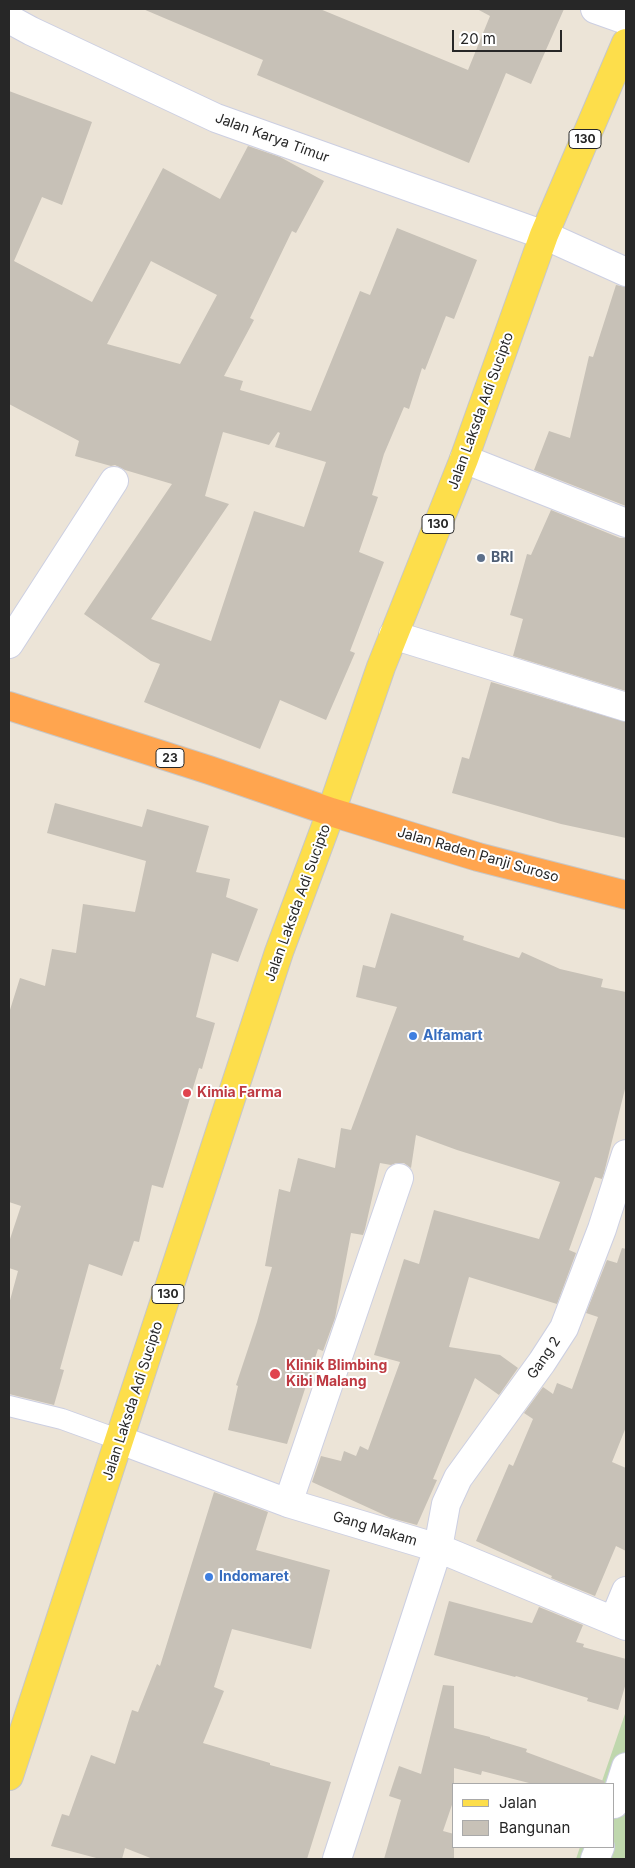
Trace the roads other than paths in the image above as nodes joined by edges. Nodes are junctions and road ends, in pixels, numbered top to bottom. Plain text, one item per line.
1 (596, 9) edge
2 (9, 19) edge
3 (626, 20) edge
4 (626, 44) edge
5 (544, 235) junction
6 (626, 272) edge
7 (464, 459) junction
8 (114, 480) dead end
9 (626, 524) edge
10 (393, 635) junction
11 (9, 644) edge
12 (9, 706) edge
13 (626, 707) edge
14 (331, 812) junction
15 (626, 895) edge
16 (626, 1154) edge
17 (398, 1178) dead end
18 (9, 1406) edge
19 (120, 1440) junction
20 (288, 1503) junction
21 (438, 1548) junction
22 (626, 1591) edge
23 (620, 1623) edge
24 (626, 1767) edge
25 (9, 1776) edge
26 (615, 1801) edge
27 (337, 1859) edge

1 - 3 street
2 - 5 street, Jalan Karya Timur
4 - 5 main road, Jalan Laksda Adi Sucipto / 130
5 - 6 street, Jalan Karya Timur
5 - 7 main road, Jalan Laksda Adi Sucipto / 130
7 - 9 street
7 - 10 main road, Jalan Laksda Adi Sucipto / 130
8 - 11 street
10 - 13 street
10 - 14 main road, Jalan Laksda Adi Sucipto / 130
12 - 14 highway, 23
14 - 15 highway, Jalan Raden Panji Suroso / 23
14 - 19 main road, Jalan Laksda Adi Sucipto / 130
16 - 21 street, Gang 2
17 - 20 street
18 - 19 lane
19 - 20 street, Gang Makam
19 - 25 main road, Jalan Laksda Adi Sucipto / 130
20 - 21 street, Gang Makam
21 - 23 street, Gang Makam
21 - 27 street, Gang 2
22 - 23 street
24 - 26 street

